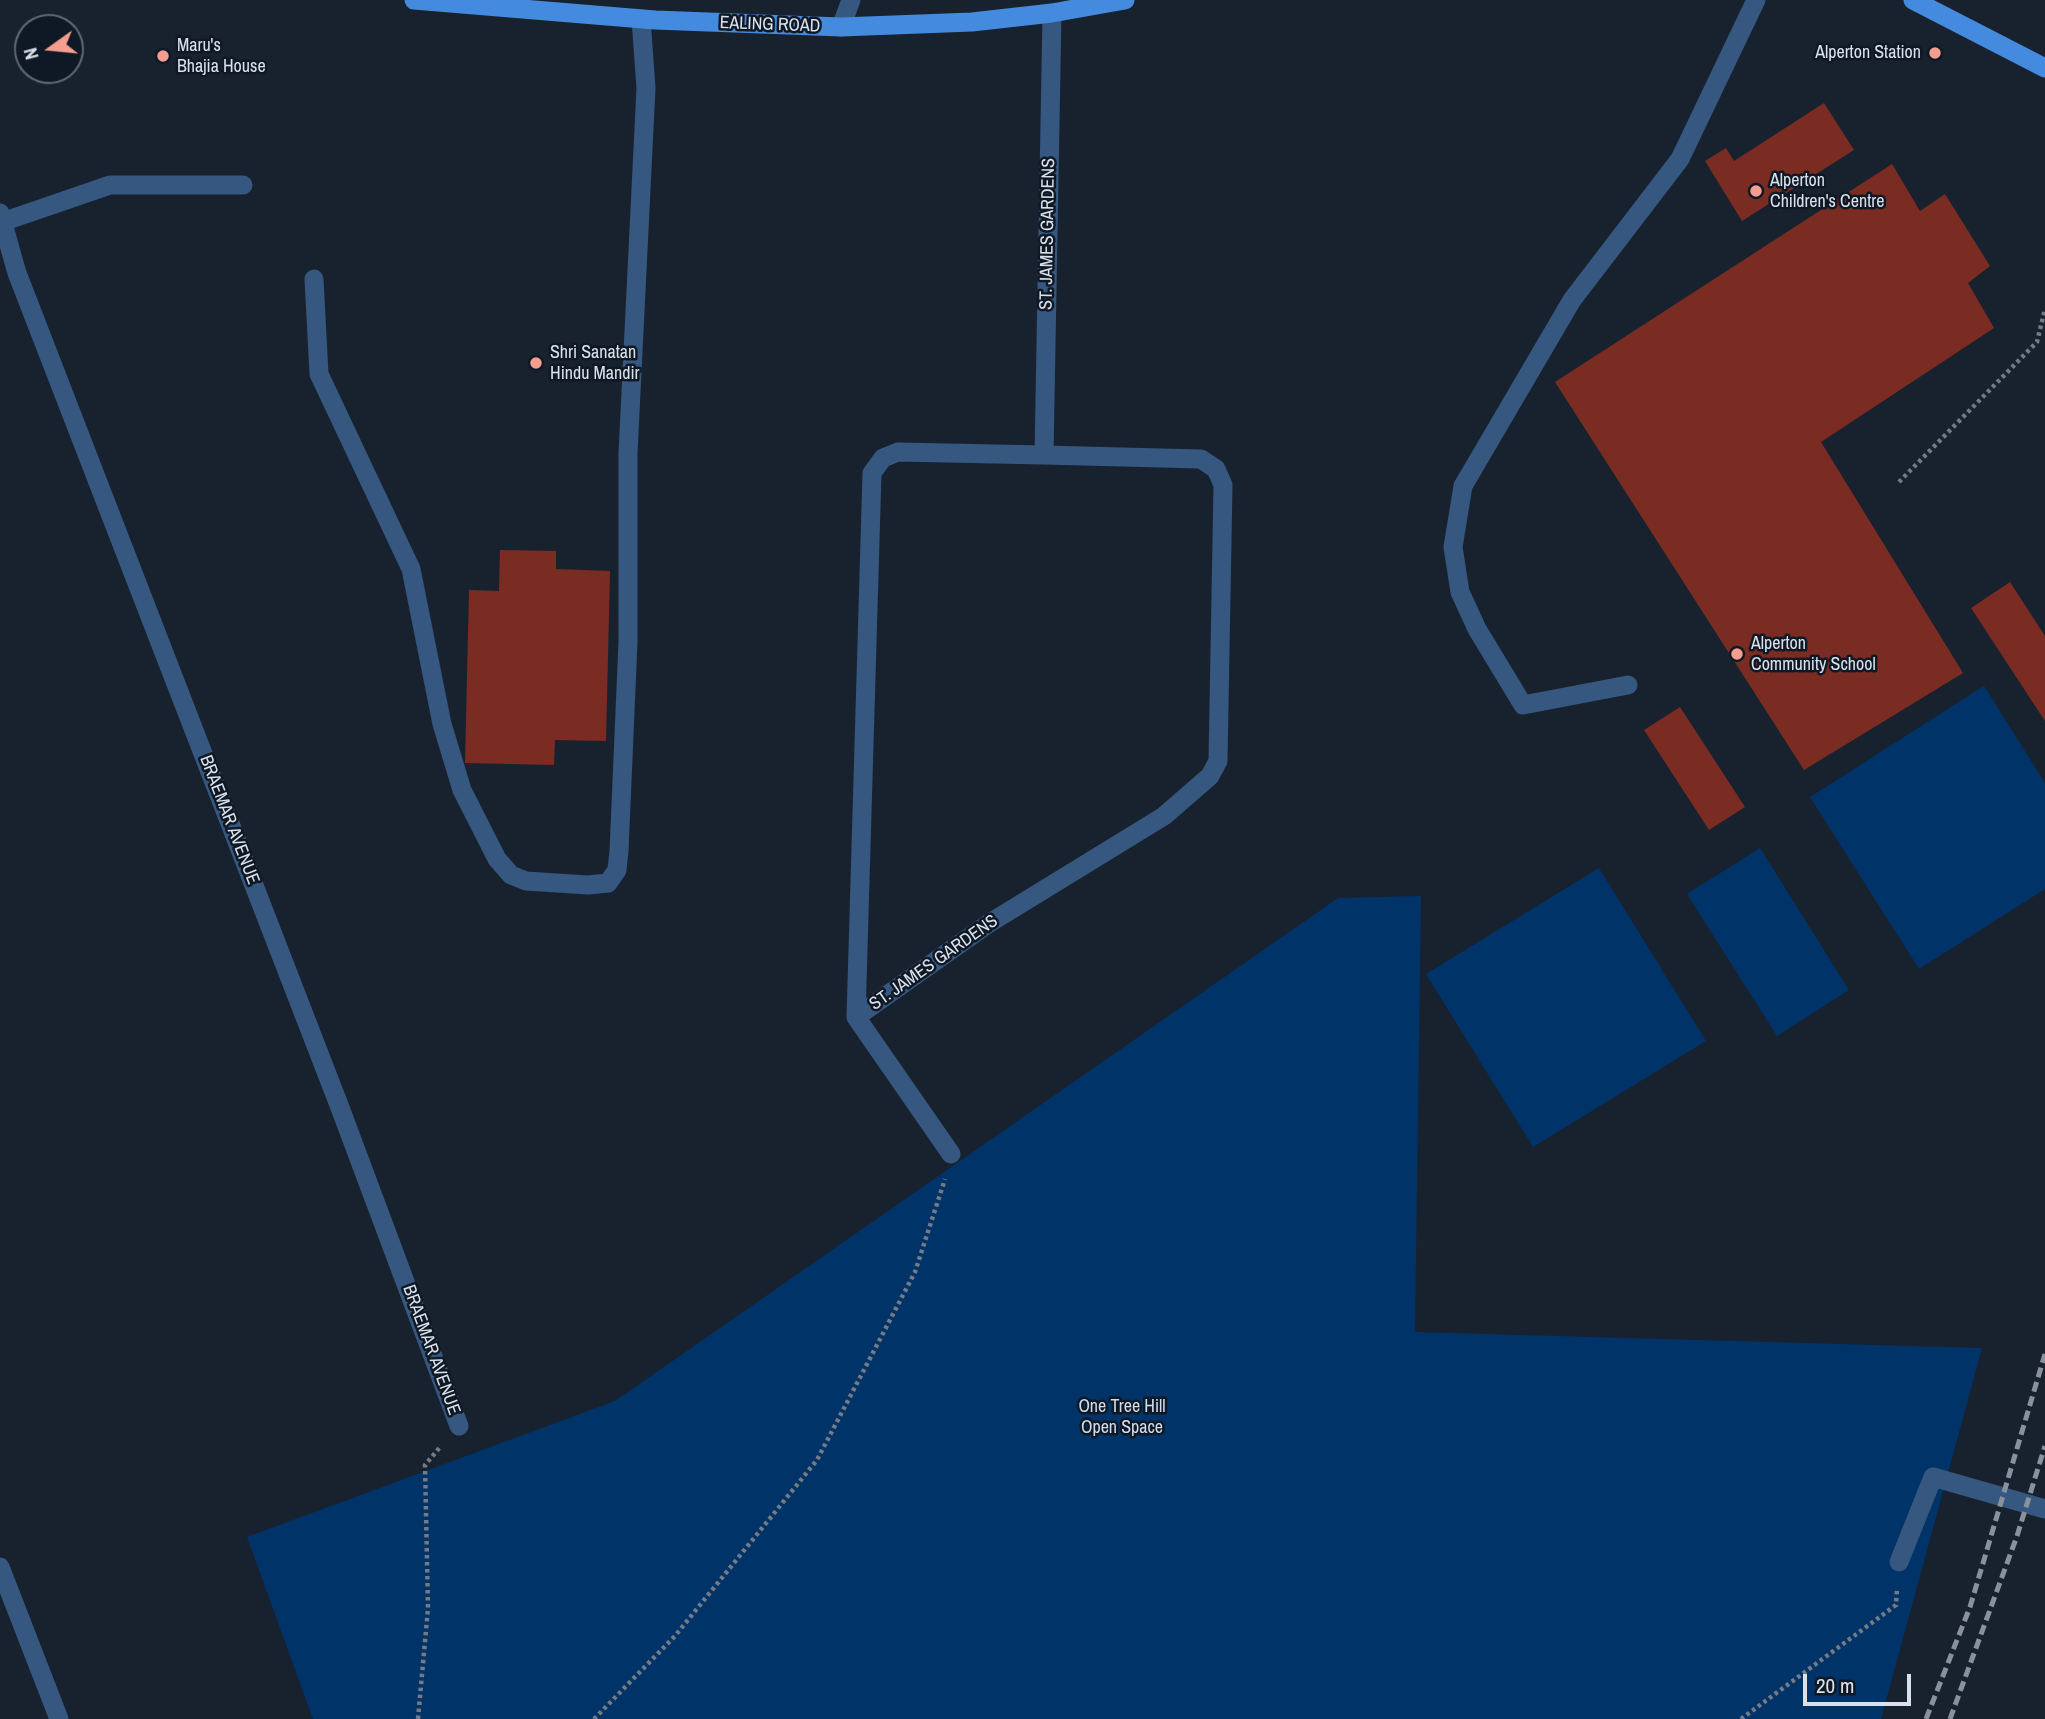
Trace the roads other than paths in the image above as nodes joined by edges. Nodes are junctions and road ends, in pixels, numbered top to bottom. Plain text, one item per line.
1 (414, 0) edge
2 (851, 0) edge
3 (1125, 0) edge
4 (1756, 0) edge
5 (1913, 0) edge
6 (1052, 13) junction
7 (641, 19) junction
8 (841, 27) junction
9 (2045, 68) edge
10 (243, 185) dead end
11 (1, 218) edge
12 (314, 279) dead end
13 (1044, 455) junction
14 (1628, 685) dead end
15 (856, 1017) junction
16 (951, 1154) road end
17 (459, 1426) road end
18 (2045, 1509) edge
19 (1899, 1562) road end
20 (0, 1567) edge
21 (59, 1719) edge

1 - 7 main road, EALING ROAD
2 - 8 street
3 - 6 main road, EALING ROAD
4 - 14 street
5 - 9 main road
6 - 8 main road, EALING ROAD
6 - 13 street, ST. JAMES GARDENS
7 - 8 main road, EALING ROAD
7 - 12 street
10 - 11 street
11 - 17 street, BRAEMAR AVENUE
13 - 15 street, ST. JAMES GARDENS
13 - 15 street, ST. JAMES GARDENS
15 - 16 street
18 - 19 street
20 - 21 street

